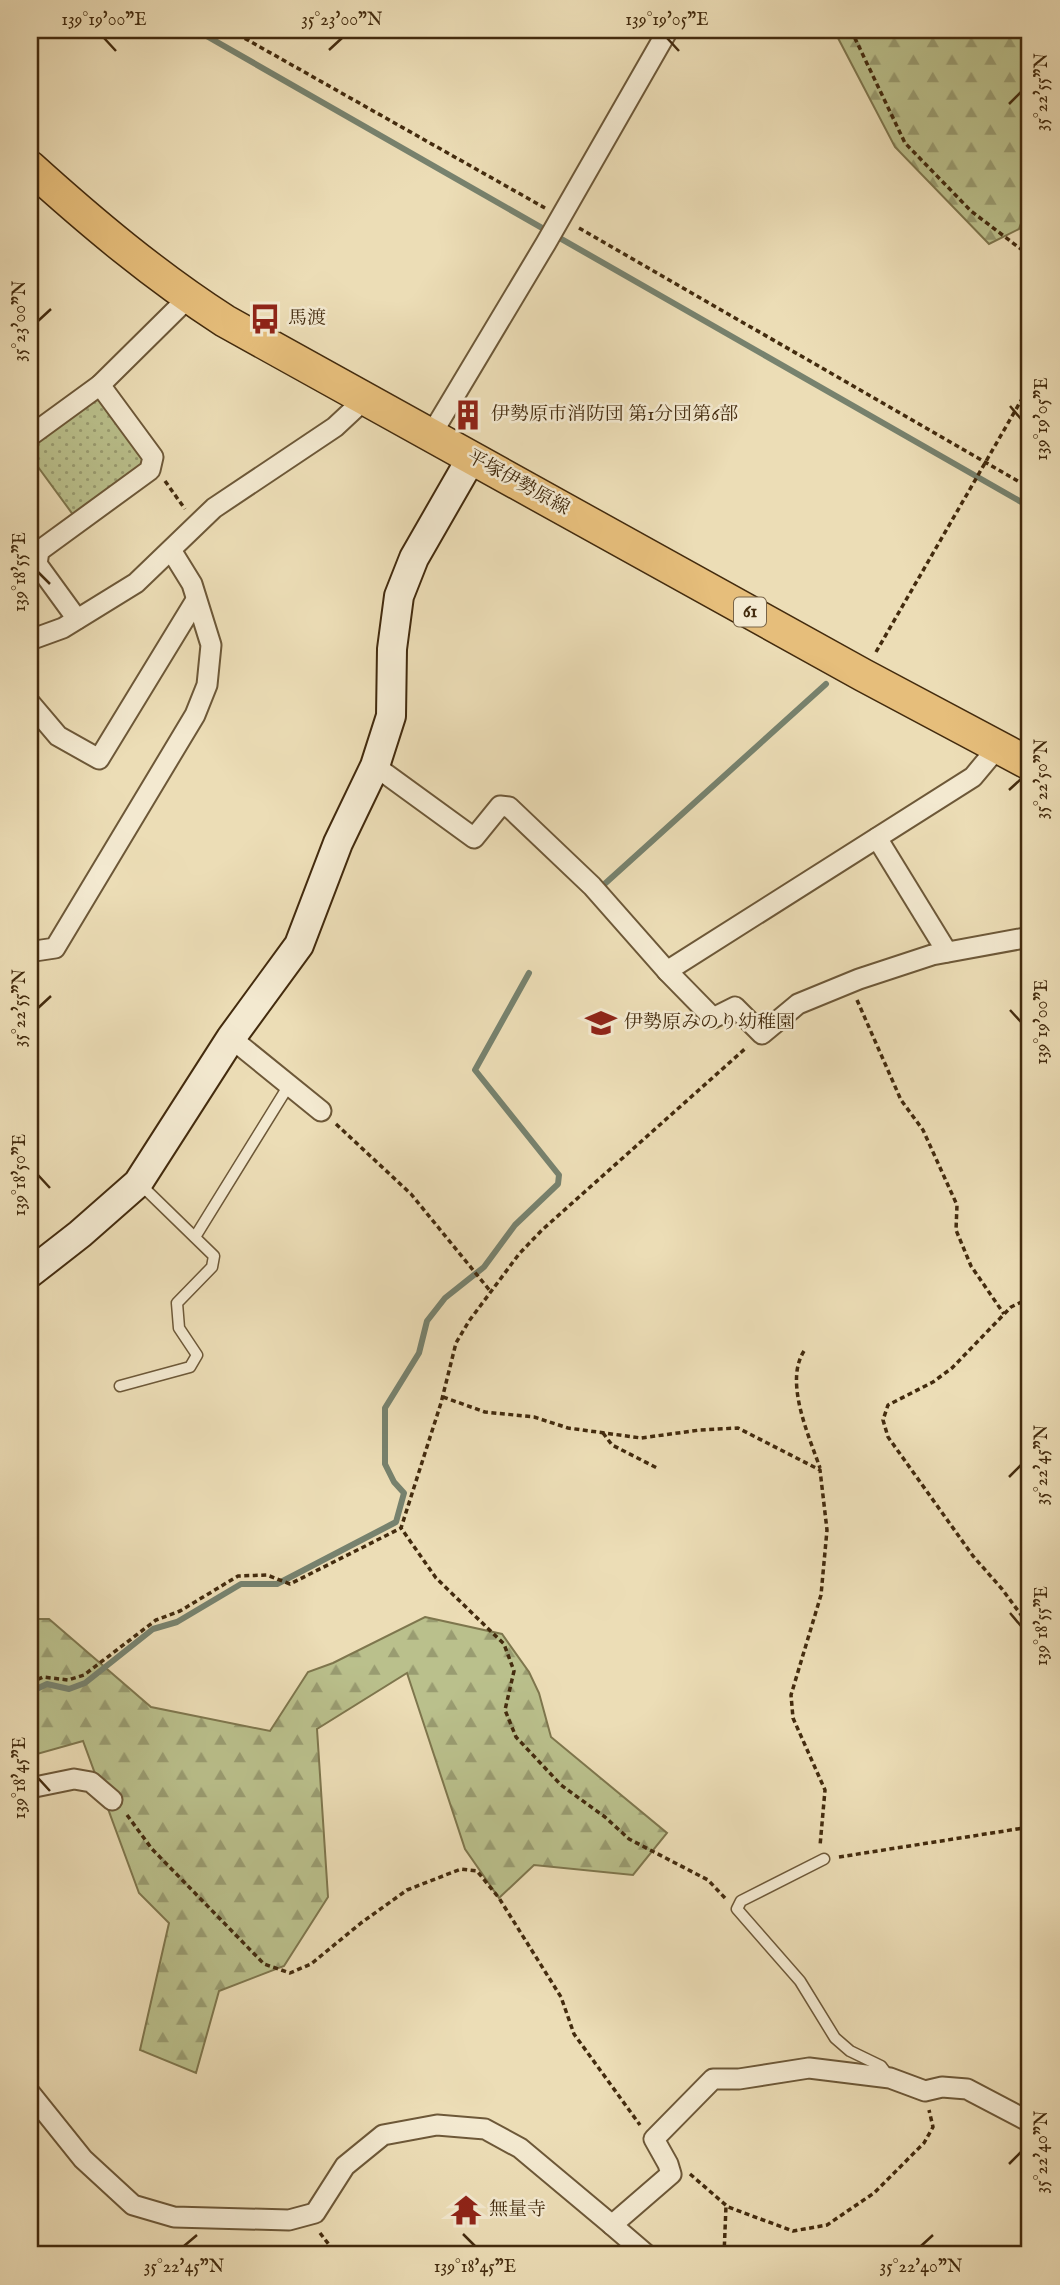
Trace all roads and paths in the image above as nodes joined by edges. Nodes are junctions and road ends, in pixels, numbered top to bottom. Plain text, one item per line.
1 (230, 30) edge
2 (668, 30) edge
3 (851, 30) edge
4 (30, 167) edge
5 (560, 217) junction
6 (1030, 256) edge
7 (188, 298) junction
8 (1030, 384) edge
9 (100, 385) junction
10 (365, 399) junction
11 (431, 435) junction
12 (30, 436) edge
13 (472, 457) junction
14 (986, 463) junction
15 (153, 464) junction
16 (1030, 488) edge
17 (197, 524) junction
18 (171, 550) junction
19 (196, 600) junction
20 (77, 619) junction
21 (30, 640) edge
22 (863, 675) junction
23 (30, 704) edge
24 (998, 747) junction
25 (1030, 764) edge
26 (375, 766) junction
27 (877, 838) junction
28 (1030, 937) edge
29 (30, 948) edge
30 (947, 952) junction
31 (667, 971) junction
32 (849, 983) junction
33 (762, 1034) junction
34 (231, 1038) junction
35 (289, 1085) junction
36 (321, 1111) joint
37 (138, 1183) junction
38 (195, 1237) junction
39 (30, 1273) edge
40 (491, 1292) junction
41 (1030, 1298) edge
42 (1004, 1314) junction
43 (804, 1350) dead end
44 (120, 1387) dead end
45 (443, 1397) junction
46 (602, 1433) junction
47 (659, 1469) dead end
48 (820, 1470) junction
49 (401, 1528) junction
50 (1030, 1627) edge
51 (30, 1683) edge
52 (30, 1787) edge
53 (112, 1800) joint
54 (1030, 1827) edge
55 (824, 1859) junction
56 (737, 1909) junction
57 (890, 2078) junction
58 (925, 2091) junction
59 (30, 2093) edge
60 (1030, 2122) edge
61 (654, 2139) junction
62 (668, 2164) junction
63 (726, 2206) junction
64 (306, 2215) junction
65 (612, 2225) junction
66 (337, 2255) edge
67 (647, 2255) edge
68 (724, 2255) edge

1 - 5 path
2 - 5 street
3 - 6 path
4 - 7 main road, 平塚伊勢原線 / 61
5 - 11 street
5 - 14 path
7 - 9 street
7 - 10 main road, 平塚伊勢原線 / 61
8 - 14 path
9 - 12 street
9 - 15 street
10 - 11 main road, 平塚伊勢原線 / 61
10 - 17 street
11 - 13 main road, 平塚伊勢原線 / 61
13 - 22 main road, 平塚伊勢原線 / 61
13 - 26 street
14 - 16 path
14 - 22 path
15 - 17 path
15 - 20 street
17 - 18 street
18 - 19 street
18 - 20 street
19 - 23 street
19 - 29 street
20 - 21 street
22 - 24 main road, 平塚伊勢原線 / 61
24 - 25 main road, 平塚伊勢原線 / 61
24 - 27 street
26 - 31 street
26 - 34 street
27 - 30 street
27 - 31 street
28 - 30 street
30 - 32 street
31 - 33 street
32 - 33 street
32 - 42 path
33 - 40 path
34 - 35 street
34 - 37 street
35 - 36 street
35 - 38 lane
36 - 40 path
37 - 38 lane
37 - 39 street
38 - 44 lane
40 - 45 path
41 - 42 path
42 - 50 path
43 - 48 path
45 - 46 path
45 - 49 path
46 - 47 path
46 - 48 path
48 - 55 path
49 - 51 path
49 - 56 path
52 - 53 street
53 - 61 path
54 - 55 path
55 - 56 lane
56 - 57 lane
57 - 58 street
57 - 61 street
58 - 60 street
58 - 63 path
59 - 64 street
61 - 62 street
62 - 63 path
62 - 65 street
63 - 68 path
64 - 65 street
64 - 66 path
65 - 67 street

